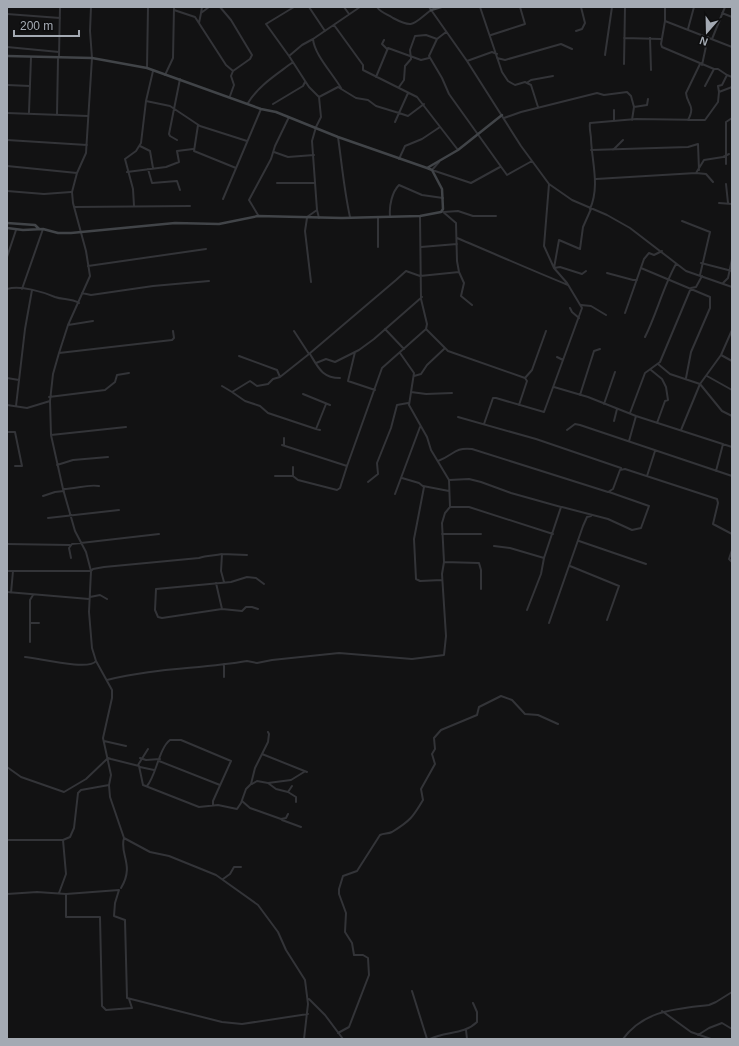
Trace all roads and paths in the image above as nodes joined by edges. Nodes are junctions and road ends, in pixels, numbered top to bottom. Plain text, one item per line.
1 (60, 7) edge
2 (91, 7) edge
3 (148, 7) edge
4 (202, 7) edge
5 (210, 7) edge
6 (220, 7) edge
7 (294, 7) edge
8 (309, 7) edge
9 (344, 7) edge
10 (360, 7) edge
11 (377, 7) edge
12 (429, 7) edge
13 (441, 7) edge
14 (480, 7) edge
15 (520, 7) edge
16 (581, 7) edge
17 (612, 7) edge
18 (625, 7) edge
19 (665, 7) edge
20 (694, 7) edge
21 (725, 7) edge
22 (174, 8) edge
23 (431, 10) junction
24 (7, 14) edge
25 (201, 14) junction
26 (349, 14) junction
27 (722, 14) junction
28 (195, 17) junction
29 (732, 17) edge
30 (60, 18) junction
31 (665, 21) junction
32 (199, 23) junction
33 (334, 25) junction
34 (688, 29) junction
35 (325, 31) junction
36 (576, 31) dead end
37 (446, 32) junction
38 (490, 35) junction
39 (708, 37) junction
40 (624, 38) junction
41 (650, 38) junction
42 (313, 39) junction
43 (437, 39) junction
44 (662, 39) junction
45 (712, 39) junction
46 (384, 40) dead end
47 (7, 47) edge
48 (732, 47) edge
49 (495, 48) junction
50 (387, 49) junction
51 (572, 49) dead end
52 (492, 52) junction
53 (496, 54) junction
54 (606, 55) dead end
55 (7, 56) edge
56 (58, 56) junction
57 (289, 56) junction
58 (411, 56) junction
59 (31, 57) junction
60 (92, 58) junction
61 (429, 58) junction
62 (497, 58) junction
63 (503, 60) junction
64 (467, 61) junction
65 (292, 62) junction
66 (499, 62) junction
67 (624, 64) dead end
68 (701, 64) junction
69 (147, 68) junction
70 (153, 69) junction
71 (714, 69) junction
72 (651, 70) dead end
73 (233, 71) junction
74 (165, 75) junction
75 (727, 75) junction
76 (554, 76) dead end
77 (376, 77) junction
78 (732, 77) edge
79 (180, 80) junction
80 (305, 82) junction
81 (528, 82) junction
82 (7, 85) edge
83 (30, 86) junction
84 (303, 86) junction
85 (705, 86) dead end
86 (309, 87) junction
87 (399, 87) junction
88 (341, 88) junction
89 (732, 88) edge
90 (719, 92) junction
91 (408, 93) junction
92 (230, 96) junction
93 (319, 97) junction
94 (648, 99) dead end
95 (146, 101) junction
96 (248, 103) junction
97 (274, 104) dead end
98 (424, 104) junction
99 (261, 108) junction
100 (538, 108) junction
101 (634, 108) junction
102 (175, 109) junction
103 (614, 110) dead end
104 (29, 112) junction
105 (7, 113) edge
106 (399, 113) junction
107 (58, 114) junction
108 (88, 116) junction
109 (503, 116) junction
110 (289, 117) junction
111 (732, 118) edge
112 (632, 120) junction
113 (688, 120) junction
114 (614, 121) junction
115 (395, 122) dead end
116 (198, 125) junction
117 (316, 127) junction
118 (440, 127) junction
119 (477, 134) junction
120 (338, 137) junction
121 (7, 140) edge
122 (177, 140) dead end
123 (623, 140) dead end
124 (247, 141) junction
125 (86, 145) junction
126 (140, 146) junction
127 (193, 149) junction
128 (458, 150) junction
129 (591, 150) junction
130 (612, 150) junction
131 (274, 152) junction
132 (729, 154) dead end
133 (314, 156) junction
134 (726, 156) junction
135 (399, 159) junction
136 (440, 161) junction
137 (532, 162) junction
138 (726, 164) dead end
139 (7, 166) edge
140 (500, 167) junction
141 (154, 168) junction
142 (236, 168) junction
143 (427, 168) junction
144 (148, 169) junction
145 (432, 170) junction
146 (699, 170) junction
147 (127, 172) junction
148 (77, 173) junction
149 (696, 173) junction
150 (596, 179) junction
151 (713, 182) dead end
152 (277, 183) dead end
153 (315, 183) junction
154 (549, 184) junction
155 (726, 184) dead end
156 (180, 190) dead end
157 (7, 191) edge
158 (72, 192) junction
159 (223, 199) dead end
160 (443, 199) junction
161 (719, 203) dead end
162 (728, 203) junction
163 (732, 204) edge
164 (134, 206) junction
165 (190, 206) dead end
166 (74, 207) junction
167 (591, 209) junction
168 (317, 210) junction
169 (443, 211) junction
170 (259, 216) junction
171 (378, 216) junction
172 (390, 216) junction
173 (420, 216) junction
174 (496, 216) dead end
175 (350, 217) junction
176 (307, 218) junction
177 (320, 218) junction
178 (682, 221) dead end
179 (7, 222) edge
180 (7, 228) edge
181 (42, 229) junction
182 (15, 230) junction
183 (80, 231) junction
184 (457, 238) junction
185 (456, 244) junction
186 (378, 247) dead end
187 (421, 247) junction
188 (206, 249) dead end
189 (662, 251) junction
190 (7, 257) edge
191 (732, 259) edge
192 (701, 263) junction
193 (676, 264) junction
194 (88, 266) junction
195 (554, 268) junction
196 (641, 268) junction
197 (729, 270) junction
198 (586, 271) dead end
199 (732, 271) edge
200 (459, 272) junction
201 (606, 273) dead end
202 (701, 275) junction
203 (420, 276) junction
204 (637, 280) junction
205 (668, 280) junction
206 (209, 281) dead end
207 (310, 282) dead end
208 (723, 283) junction
209 (568, 285) junction
210 (732, 287) edge
211 (691, 288) junction
212 (7, 289) edge
213 (22, 289) junction
214 (32, 290) junction
215 (82, 293) junction
216 (422, 296) junction
217 (79, 303) junction
218 (472, 304) dead end
219 (581, 306) junction
220 (570, 308) dead end
221 (625, 313) dead end
222 (606, 315) dead end
223 (578, 318) junction
224 (93, 321) dead end
225 (68, 325) junction
226 (385, 329) junction
227 (426, 329) junction
228 (173, 331) dead end
229 (294, 331) dead end
230 (546, 331) dead end
231 (732, 332) edge
232 (645, 336) dead end
233 (444, 348) junction
234 (404, 349) junction
235 (600, 349) dead end
236 (355, 352) junction
237 (59, 353) junction
238 (310, 354) junction
239 (400, 354) junction
240 (721, 355) junction
241 (239, 356) dead end
242 (557, 357) dead end
243 (686, 359) dead end
244 (563, 360) junction
245 (689, 360) junction
246 (732, 361) edge
247 (316, 363) junction
248 (658, 364) junction
249 (651, 370) junction
250 (615, 372) dead end
251 (128, 373) dead end
252 (414, 376) junction
253 (707, 376) junction
254 (280, 377) junction
255 (7, 378) edge
256 (340, 378) dead end
257 (525, 378) junction
258 (686, 378) junction
259 (19, 380) junction
260 (700, 384) junction
261 (222, 386) dead end
262 (554, 387) junction
263 (374, 390) junction
264 (732, 390) edge
265 (232, 392) junction
266 (410, 392) junction
267 (452, 393) dead end
268 (303, 394) dead end
269 (580, 396) junction
270 (49, 397) junction
271 (50, 401) junction
272 (408, 403) junction
273 (326, 404) junction
274 (604, 404) junction
275 (7, 405) edge
276 (330, 405) dead end
277 (519, 405) junction
278 (16, 406) junction
279 (617, 409) junction
280 (630, 413) junction
281 (636, 416) junction
282 (732, 416) edge
283 (458, 417) dead end
284 (614, 421) dead end
285 (657, 423) junction
286 (484, 424) junction
287 (420, 426) junction
288 (126, 427) dead end
289 (316, 429) junction
290 (320, 430) dead end
291 (567, 430) dead end
292 (681, 430) junction
293 (7, 432) edge
294 (51, 436) junction
295 (284, 438) dead end
296 (629, 442) junction
297 (723, 444) junction
298 (732, 447) edge
299 (656, 451) junction
300 (108, 457) dead end
301 (438, 461) junction
302 (57, 465) junction
303 (15, 466) dead end
304 (347, 466) junction
305 (293, 467) dead end
306 (622, 469) junction
307 (716, 471) junction
308 (275, 476) dead end
309 (293, 476) junction
310 (646, 476) junction
311 (732, 476) edge
312 (402, 478) junction
313 (448, 480) junction
314 (368, 482) dead end
315 (99, 486) dead end
316 (423, 486) junction
317 (63, 490) junction
318 (449, 491) junction
319 (608, 492) junction
320 (395, 494) dead end
321 (43, 496) dead end
322 (450, 507) junction
323 (561, 507) junction
324 (119, 510) dead end
325 (592, 515) junction
326 (72, 517) junction
327 (48, 518) dead end
328 (159, 534) dead end
329 (442, 534) junction
330 (481, 534) dead end
331 (553, 534) junction
332 (732, 534) edge
333 (580, 541) junction
334 (7, 544) edge
335 (82, 544) junction
336 (70, 545) junction
337 (494, 546) dead end
338 (732, 550) edge
339 (222, 554) junction
340 (247, 555) dead end
341 (71, 558) dead end
342 (544, 558) junction
343 (444, 562) junction
344 (732, 562) edge
345 (646, 564) dead end
346 (570, 566) junction
347 (8, 571) dead end
348 (13, 571) junction
349 (91, 572) junction
350 (442, 580) junction
351 (224, 582) junction
352 (216, 583) junction
353 (264, 584) dead end
354 (481, 589) dead end
355 (7, 592) edge
356 (11, 593) junction
357 (34, 595) junction
358 (90, 598) junction
359 (107, 599) dead end
360 (222, 609) junction
361 (258, 609) dead end
362 (527, 610) dead end
363 (607, 620) dead end
364 (30, 623) junction
365 (39, 623) dead end
366 (549, 623) dead end
367 (30, 642) dead end
368 (25, 657) dead end
369 (96, 660) junction
370 (224, 664) junction
371 (224, 677) dead end
372 (107, 680) junction
373 (558, 724) dead end
374 (268, 732) dead end
375 (104, 741) junction
376 (126, 746) dead end
377 (148, 749) dead end
378 (262, 754) junction
379 (108, 758) junction
380 (140, 758) junction
381 (115, 760) junction
382 (160, 760) junction
383 (109, 765) junction
384 (139, 766) junction
385 (7, 767) edge
386 (154, 770) junction
387 (304, 772) junction
388 (308, 772) dead end
389 (268, 783) junction
390 (251, 784) junction
391 (109, 785) junction
392 (220, 785) junction
393 (147, 786) junction
394 (292, 786) dead end
395 (288, 792) junction
396 (242, 801) junction
397 (296, 802) dead end
398 (214, 805) junction
399 (288, 814) dead end
400 (281, 819) junction
401 (300, 827) dead end
402 (124, 838) junction
403 (7, 840) edge
404 (63, 840) junction
405 (241, 867) dead end
406 (223, 879) junction
407 (121, 888) dead end
408 (59, 893) junction
409 (7, 894) edge
410 (66, 894) junction
411 (412, 991) dead end
412 (732, 992) edge
413 (129, 998) junction
414 (308, 999) junction
415 (472, 1003) dead end
416 (308, 1004) junction
417 (312, 1004) junction
418 (662, 1012) junction
419 (308, 1014) junction
420 (732, 1029) edge
421 (466, 1030) junction
422 (338, 1033) junction
423 (698, 1035) junction
424 (304, 1039) edge
425 (343, 1039) edge
426 (427, 1039) edge
427 (430, 1039) edge
428 (467, 1039) edge
429 (623, 1039) edge
430 (711, 1039) edge

1 - 30 street
2 - 60 street
3 - 69 street
4 - 25 street
5 - 25 street
6 - 73 street
7 - 57 street
8 - 35 street
9 - 26 street
10 - 26 street
11 - 23 street
12 - 23 street
13 - 23 street
14 - 38 street
15 - 38 street
16 - 36 street
17 - 54 street
18 - 40 street
19 - 31 street
20 - 34 street
21 - 27 street
22 - 28 street
22 - 74 street
23 - 37 street
24 - 30 street
25 - 28 street
25 - 32 street
26 - 33 street
27 - 29 street
27 - 45 street
28 - 32 street
30 - 56 street
31 - 34 street
31 - 44 street
32 - 73 street
33 - 35 street
33 - 77 street
34 - 39 street
35 - 42 street
37 - 43 street
37 - 64 street
38 - 49 street
39 - 45 street
39 - 68 street
40 - 41 street
40 - 67 street
41 - 44 street
41 - 72 street
42 - 57 street
42 - 88 street
43 - 58 street
43 - 61 street
44 - 68 street
45 - 48 street
46 - 50 street
47 - 56 street
49 - 52 street
49 - 53 street
50 - 58 street
50 - 77 street
51 - 63 street
52 - 53 street
52 - 64 street
53 - 62 street
55 - 59 street
56 - 59 street
56 - 60 street
56 - 107 street
57 - 65 street
58 - 61 street
58 - 87 street
59 - 83 street
60 - 69 street
60 - 108 street
61 - 119 street
62 - 63 street
62 - 66 street
63 - 66 street
64 - 109 street
65 - 80 street
65 - 96 street
66 - 81 street
68 - 71 street
68 - 113 street
69 - 70 street
70 - 74 street
70 - 95 street
71 - 75 street
71 - 85 street
73 - 92 street
74 - 79 street
75 - 78 street
75 - 90 street
76 - 81 street
77 - 87 street
79 - 92 street
79 - 102 street
80 - 84 street
80 - 86 street
81 - 100 street
82 - 83 street
83 - 104 street
84 - 86 street
84 - 97 street
86 - 93 street
87 - 91 street
88 - 93 street
88 - 106 street
89 - 90 street
90 - 113 street
91 - 98 street
91 - 106 street
92 - 96 street
93 - 117 street
94 - 101 street
95 - 102 street
95 - 126 street
96 - 99 street
98 - 106 street
98 - 118 street
99 - 110 street
99 - 124 street
100 - 101 street
100 - 109 street
101 - 112 street
102 - 116 street
102 - 122 street
103 - 114 street
104 - 105 street
104 - 107 street
106 - 115 street
107 - 108 street
108 - 125 street
109 - 119 street
109 - 137 street
110 - 117 street
110 - 131 street
111 - 134 street
112 - 113 street
112 - 114 street
114 - 129 street
116 - 124 street
116 - 127 street
117 - 120 street
117 - 133 street
118 - 128 street
118 - 135 street
119 - 128 street
119 - 140 street
120 - 135 street
120 - 175 street
121 - 125 street
123 - 130 street
124 - 142 street
125 - 148 street
126 - 141 street
126 - 147 street
127 - 141 street
127 - 142 street
128 - 136 street
129 - 130 street
129 - 150 street
130 - 146 street
131 - 133 street
131 - 170 street
132 - 134 street
133 - 153 street
134 - 138 street
134 - 146 street
135 - 143 street
136 - 143 street
136 - 145 street
137 - 140 street
137 - 154 street
139 - 148 street
140 - 145 street
141 - 144 street
142 - 159 street
143 - 145 street
144 - 147 street
144 - 156 street
145 - 160 street
146 - 149 street
147 - 164 street
148 - 158 street
149 - 150 street
149 - 151 street
150 - 167 street
152 - 153 street
153 - 168 street
154 - 167 street
154 - 195 street
155 - 162 street
157 - 158 street
158 - 166 street
160 - 169 street
160 - 172 street
161 - 162 street
162 - 163 street
164 - 165 street
164 - 166 street
166 - 183 street
167 - 189 street
167 - 195 street
168 - 176 street
168 - 177 street
169 - 173 street
169 - 174 street
169 - 184 street
170 - 176 street
170 - 183 street
171 - 172 street
171 - 175 street
171 - 186 street
172 - 173 street
173 - 187 street
175 - 177 street
176 - 177 street
176 - 207 street
178 - 192 street
179 - 181 street
180 - 182 street
181 - 182 street
181 - 183 street
181 - 213 street
182 - 190 street
183 - 194 street
184 - 185 street
184 - 209 street
185 - 187 street
185 - 200 street
187 - 203 street
188 - 194 street
189 - 193 street
189 - 196 street
191 - 197 street
192 - 197 street
192 - 202 street
193 - 202 street
193 - 205 street
194 - 215 street
195 - 198 street
195 - 209 street
196 - 204 street
196 - 205 street
197 - 199 street
197 - 208 street
200 - 203 street
200 - 218 street
201 - 204 street
202 - 208 street
202 - 211 street
203 - 216 street
203 - 238 street
204 - 221 street
205 - 211 street
205 - 232 street
206 - 215 street
208 - 210 street
209 - 219 street
211 - 245 street
211 - 248 street
212 - 213 street
213 - 214 street
214 - 217 street
214 - 259 street
215 - 217 street
216 - 226 street
216 - 227 street
217 - 225 street
219 - 222 street
219 - 223 street
220 - 223 street
223 - 244 street
224 - 225 street
225 - 237 street
226 - 234 street
226 - 236 street
227 - 233 street
227 - 234 street
228 - 237 street
229 - 238 street
230 - 257 street
231 - 240 street
233 - 252 street
233 - 257 street
234 - 239 street
235 - 269 street
236 - 247 street
236 - 263 street
237 - 270 street
238 - 247 street
238 - 254 street
239 - 252 street
239 - 263 street
240 - 246 street
240 - 253 street
241 - 254 street
242 - 244 street
243 - 245 street
244 - 262 street
245 - 258 street
247 - 256 street
248 - 249 street
248 - 258 street
249 - 280 street
249 - 285 street
250 - 274 street
251 - 270 street
252 - 266 street
253 - 260 street
253 - 264 street
254 - 265 street
255 - 259 street
257 - 277 street
258 - 260 street
259 - 278 street
260 - 282 street
260 - 292 street
261 - 265 street
262 - 269 street
262 - 277 street
263 - 304 street
265 - 289 street
266 - 267 street
266 - 272 street
268 - 273 street
269 - 274 street
270 - 271 street
271 - 278 street
271 - 294 street
272 - 287 street
272 - 314 street
273 - 276 street
273 - 289 street
274 - 279 street
275 - 278 street
277 - 286 street
279 - 280 street
279 - 284 street
280 - 281 street
281 - 285 street
281 - 296 street
283 - 286 street
285 - 292 street
286 - 306 street
287 - 301 street
287 - 312 street
288 - 294 street
289 - 290 street
291 - 296 street
292 - 297 street
293 - 303 street
294 - 302 street
295 - 304 street
296 - 299 street
297 - 298 street
297 - 307 street
299 - 307 street
299 - 310 street
300 - 302 street
301 - 313 street
301 - 319 street
302 - 317 street
304 - 309 street
305 - 309 street
306 - 310 street
306 - 319 street
307 - 311 street
308 - 309 street
310 - 332 street
312 - 316 street
312 - 320 street
313 - 318 street
313 - 323 street
315 - 317 street
316 - 318 street
316 - 350 street
317 - 321 street
317 - 326 street
318 - 322 street
319 - 325 street
322 - 329 street
322 - 331 street
323 - 325 street
323 - 331 street
324 - 326 street
325 - 333 street
326 - 327 street
326 - 335 street
328 - 335 street
329 - 330 street
329 - 343 street
331 - 342 street
333 - 345 street
333 - 346 street
334 - 336 street
335 - 336 street
335 - 349 street
336 - 341 street
337 - 342 street
338 - 344 street
339 - 340 street
339 - 349 street
339 - 351 street
342 - 362 street
343 - 350 street
343 - 354 street
346 - 363 street
346 - 366 street
347 - 348 street
348 - 349 street
348 - 356 street
349 - 358 street
350 - 370 street
351 - 352 street
351 - 353 street
352 - 360 street
352 - 360 street
355 - 356 street
356 - 357 street
357 - 358 street
357 - 364 street
358 - 359 street
358 - 369 street
360 - 361 street
364 - 365 street
364 - 367 street
368 - 369 street
369 - 372 street
370 - 371 street
370 - 372 street
372 - 375 street
373 - 422 street
374 - 378 street
375 - 376 street
375 - 379 street
377 - 380 street
378 - 387 street
378 - 390 street
379 - 381 street
379 - 383 street
379 - 385 street
380 - 382 street
380 - 384 street
381 - 383 street
381 - 384 street
382 - 386 street
382 - 392 street
382 - 392 street
383 - 391 street
384 - 386 street
384 - 393 street
386 - 393 street
387 - 388 street
387 - 389 street
389 - 390 street
389 - 395 street
390 - 396 street
391 - 402 street
391 - 404 street
392 - 398 street
393 - 398 street
394 - 395 street
395 - 397 street
396 - 398 street
396 - 400 street
399 - 400 street
400 - 401 street
402 - 406 street
402 - 407 street
403 - 404 street
404 - 408 street
405 - 406 street
406 - 414 street
408 - 409 street
408 - 410 street
410 - 413 street
410 - 413 street
411 - 426 street
412 - 418 street
413 - 419 street
414 - 416 street
414 - 417 street
415 - 421 street
416 - 417 street
416 - 419 street
417 - 422 street
418 - 423 street
418 - 429 street
419 - 424 street
420 - 423 street
421 - 427 street
421 - 428 street
422 - 425 street
423 - 430 street

